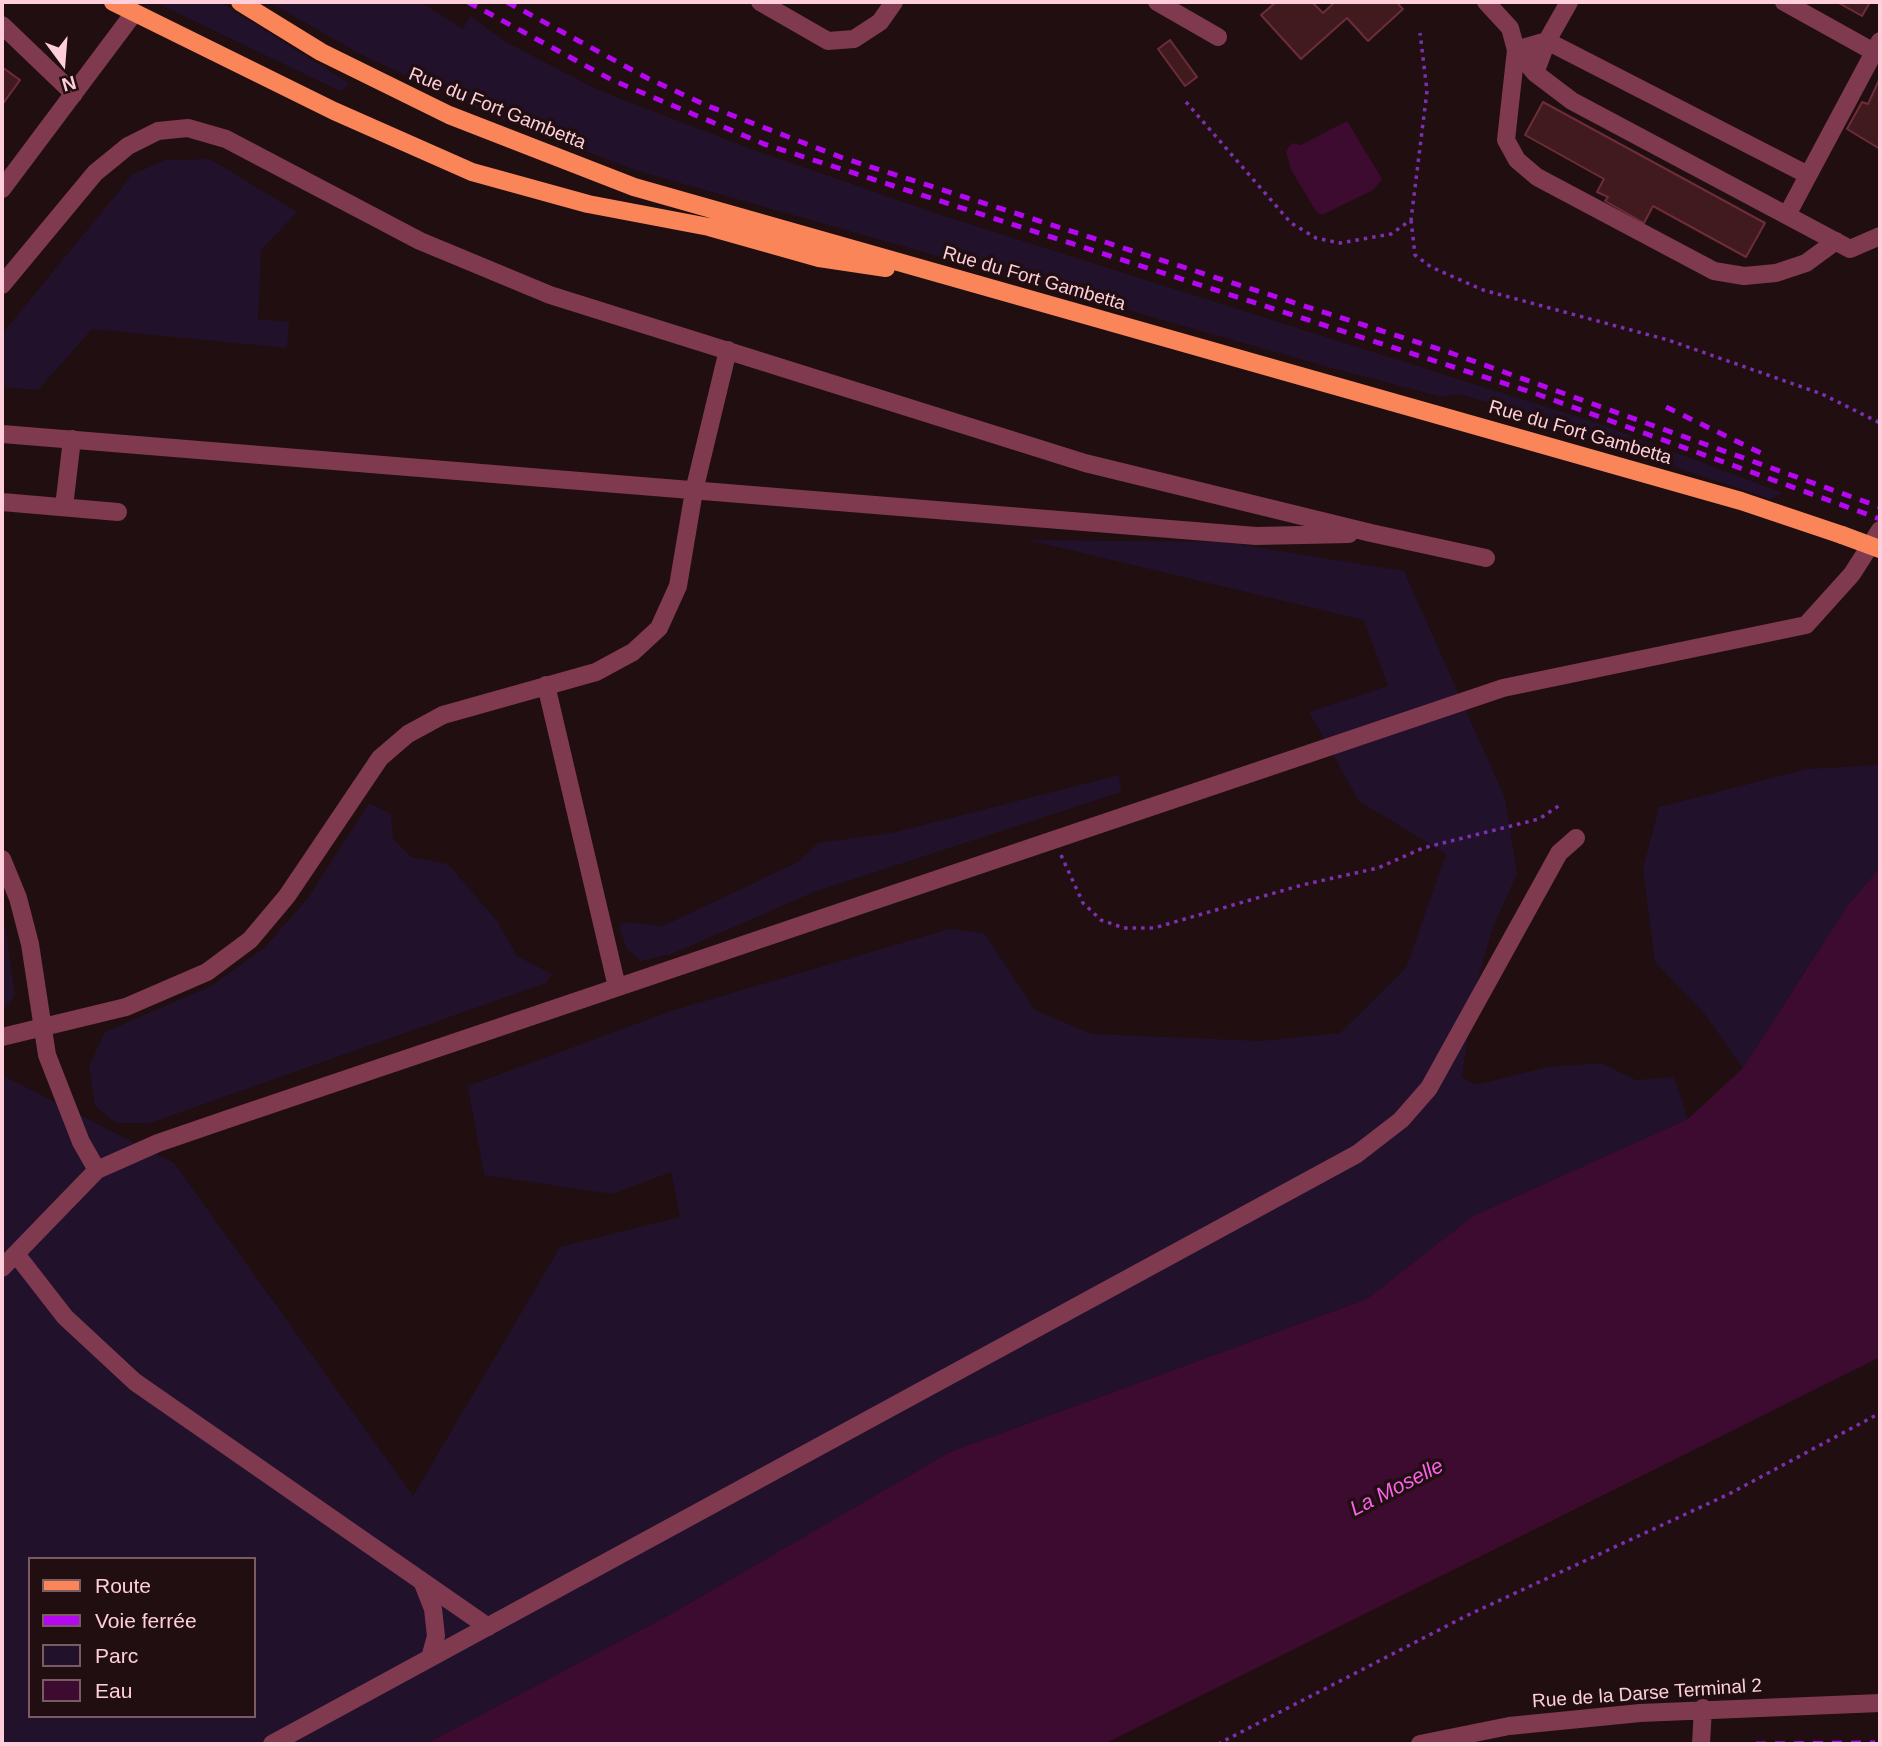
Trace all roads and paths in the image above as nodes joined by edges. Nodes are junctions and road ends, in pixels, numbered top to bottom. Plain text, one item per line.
1 (113, 2) edge
2 (240, 2) edge
3 (760, 2) edge
4 (894, 2) edge
5 (1157, 2) edge
6 (1486, 2) edge
7 (1569, 2) edge
8 (1784, 2) edge
9 (134, 13) junction
10 (2, 25) edge
11 (1420, 33) dead end
12 (1218, 37) dead end
13 (1547, 41) junction
14 (1877, 47) edge
15 (1516, 50) junction
16 (1535, 73) junction
17 (74, 94) junction
18 (1186, 102) dead end
19 (1808, 176) junction
20 (2, 189) edge
21 (1787, 215) junction
22 (1411, 220) junction
23 (1880, 237) edge
24 (1836, 242) junction
25 (942, 274) junction
26 (2, 285) edge
27 (728, 350) junction
28 (1880, 424) edge
29 (2, 433) edge
30 (72, 439) junction
31 (694, 491) junction
32 (2, 502) edge
33 (64, 507) junction
34 (118, 512) dead end
35 (1880, 530) edge
36 (1371, 533) junction
37 (1880, 549) edge
38 (1486, 558) dead end
39 (546, 685) junction
40 (1560, 806) dead end
41 (1576, 838) dead end
42 (1055, 839) junction
43 (2, 859) edge
44 (617, 987) junction
45 (43, 1028) junction
46 (2, 1037) edge
47 (97, 1170) junction
48 (16, 1254) junction
49 (2, 1268) edge
50 (1880, 1413) edge
51 (421, 1580) junction
52 (488, 1626) junction
53 (430, 1658) junction
54 (1880, 1703) edge
55 (1703, 1708) junction
56 (272, 1744) edge
57 (1218, 1744) edge
58 (1420, 1744) edge
59 (1701, 1744) edge

1 - 9 main road
2 - 25 main road, Rue du Fort Gambetta
3 - 4 street
5 - 12 street
6 - 15 street
7 - 13 street
8 - 14 street
9 - 17 street
9 - 25 main road
10 - 17 street
11 - 22 path
13 - 15 street
13 - 16 street
13 - 19 street
14 - 19 street
15 - 16 street
15 - 24 street
16 - 21 street
17 - 20 street
18 - 22 path
19 - 21 street
21 - 24 street
22 - 28 path
23 - 24 street
25 - 37 main road, Rue du Fort Gambetta, bridge
26 - 27 street
27 - 31 street
27 - 36 street
29 - 30 street
30 - 31 street
30 - 33 street
31 - 36 street
31 - 39 street
32 - 33 street
33 - 34 street
35 - 42 street
36 - 38 street
39 - 44 street
39 - 45 street
40 - 42 path
41 - 52 street
42 - 44 street
43 - 45 street
44 - 47 street
45 - 46 street
45 - 47 street
47 - 48 street
48 - 49 street
48 - 51 street
50 - 57 path
51 - 52 street
51 - 53 street
52 - 53 street
53 - 56 street
54 - 55 street, Rue de la Darse Terminal 2
55 - 58 street, Rue de la Darse Terminal 2
55 - 59 street

